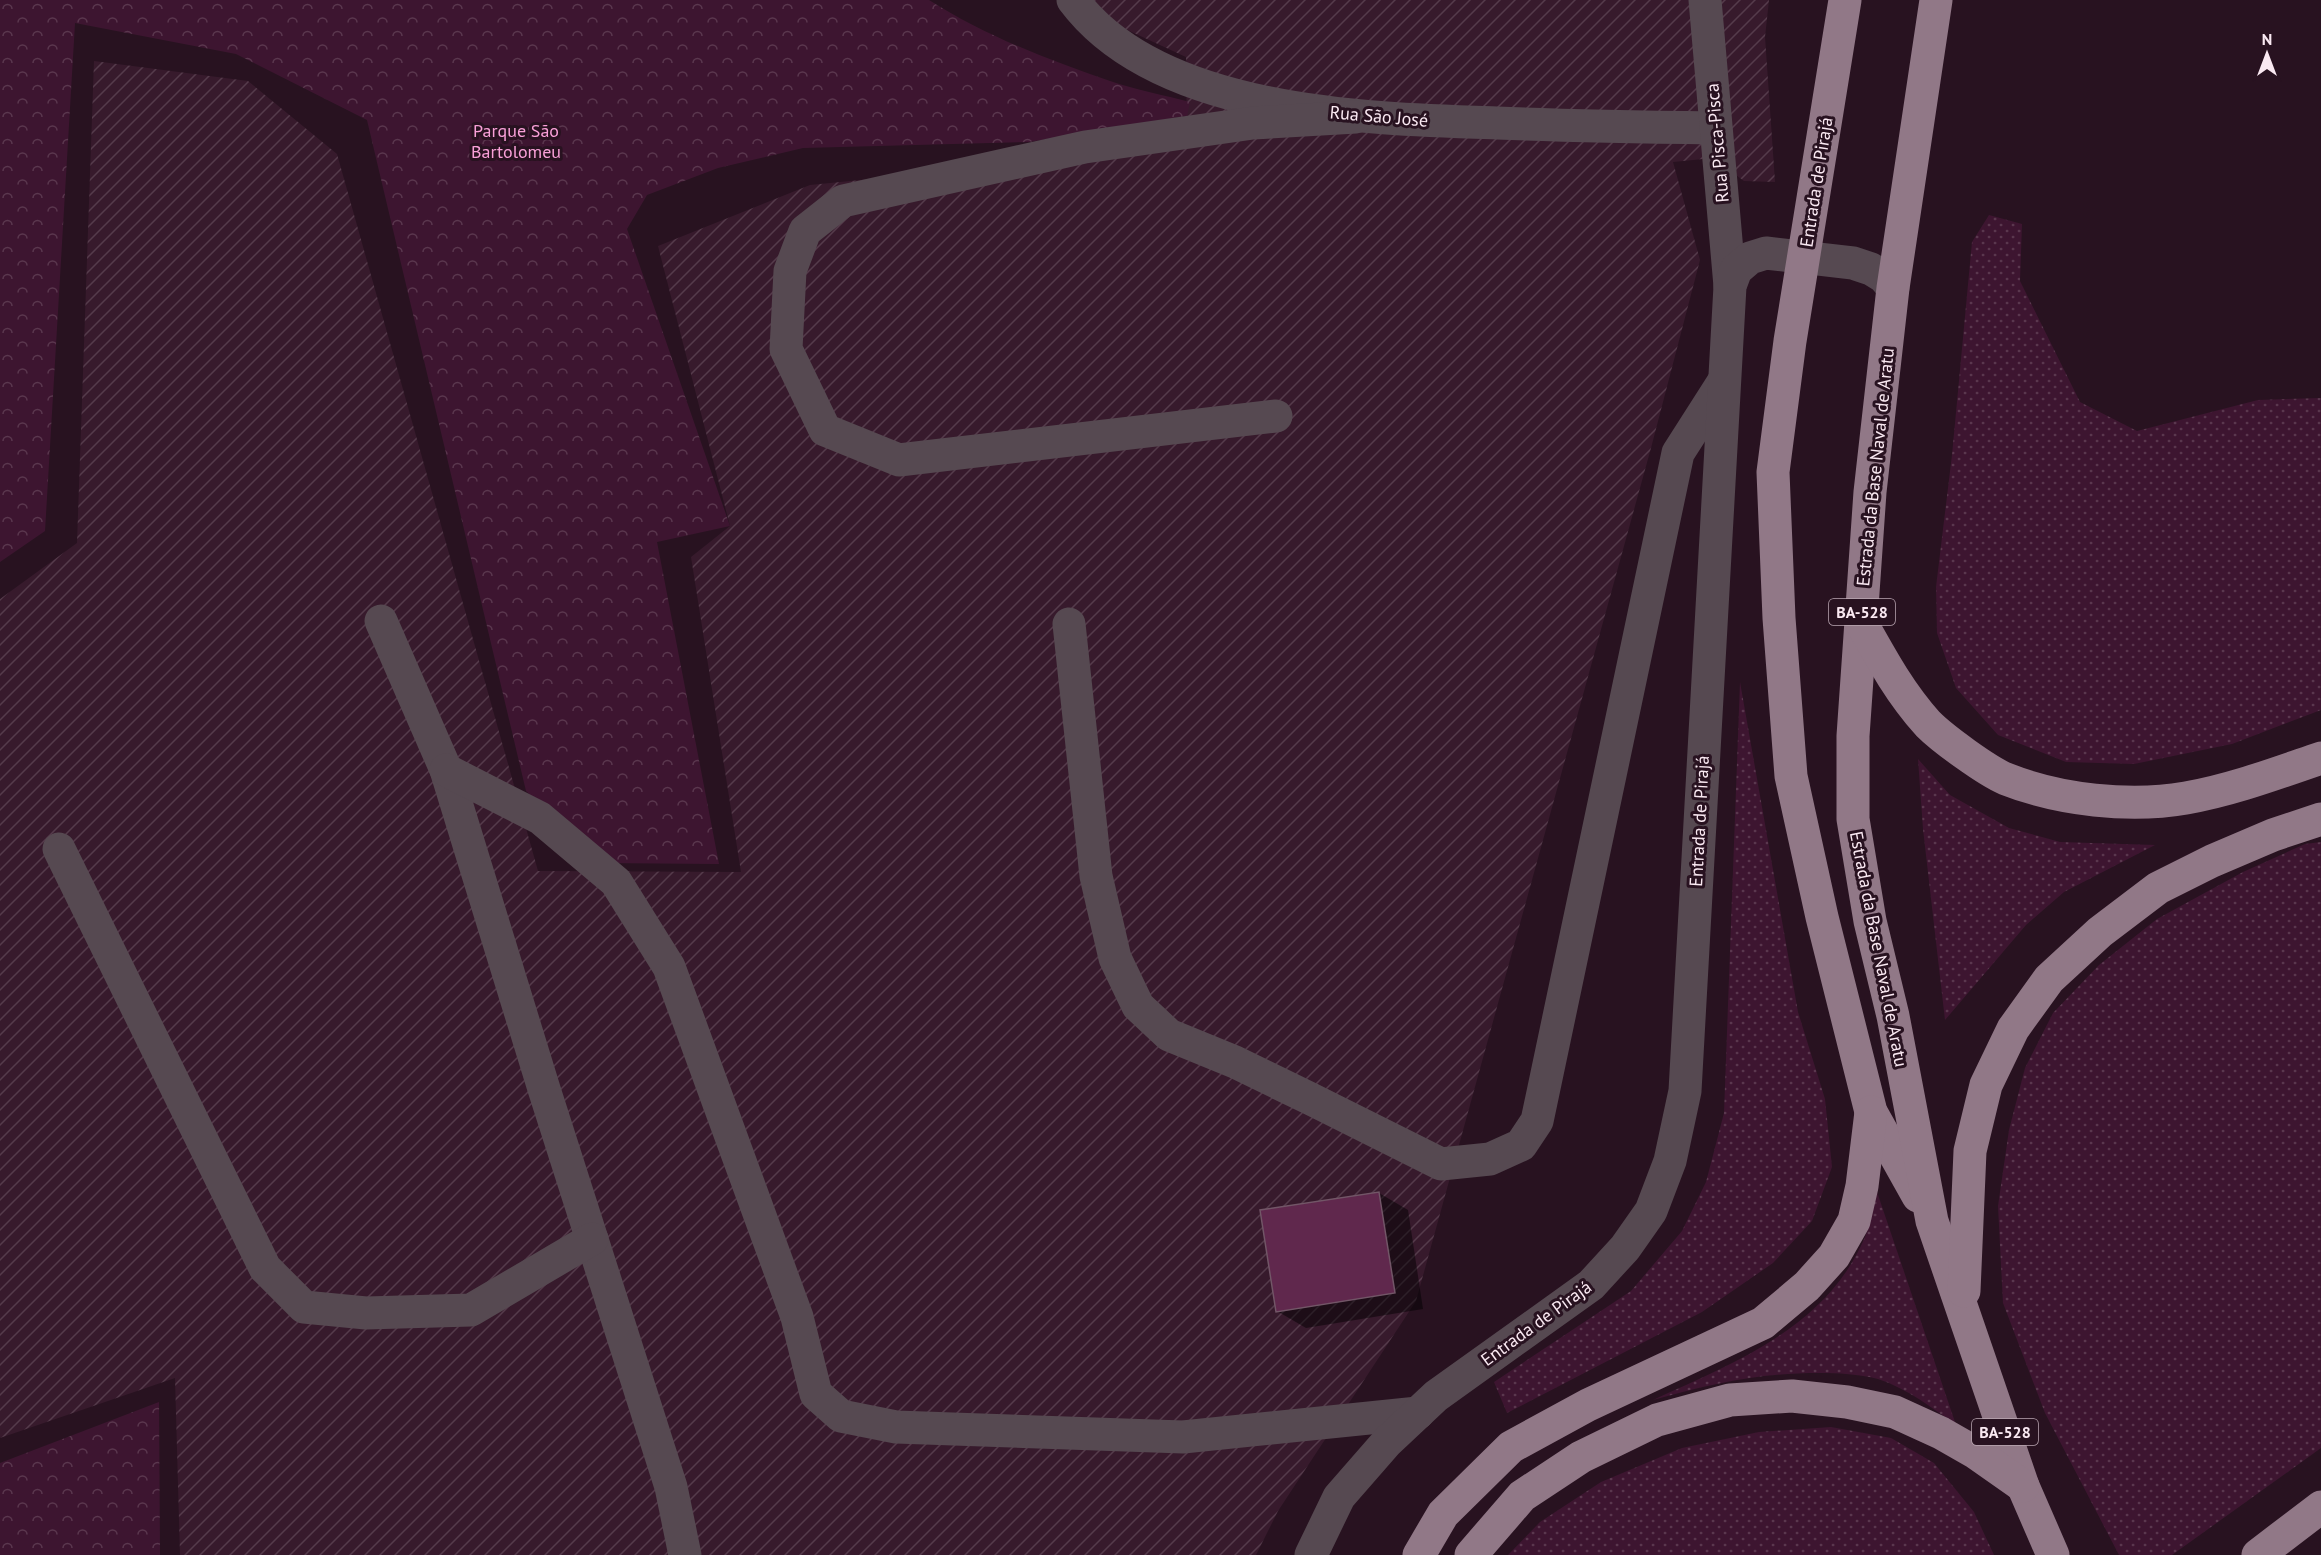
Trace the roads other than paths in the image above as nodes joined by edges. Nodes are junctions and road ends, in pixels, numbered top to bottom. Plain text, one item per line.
1 (1073, 0) edge
2 (1704, 0) edge
3 (1845, 0) edge
4 (1936, 0) edge
5 (1356, 117) junction
6 (1715, 128) junction
7 (1804, 257) junction
8 (1730, 286) junction
9 (1893, 288) junction
10 (1724, 381) junction
11 (1276, 416) dead end
12 (381, 621) dead end
13 (1861, 622) junction
14 (1069, 624) dead end
15 (2321, 758) edge
16 (446, 770) junction
17 (2321, 819) edge
18 (59, 849) dead end
19 (1871, 1112) junction
20 (1932, 1221) junction
21 (592, 1239) junction
22 (1963, 1308) junction
23 (1418, 1413) junction
24 (2024, 1486) junction
25 (2321, 1507) edge
26 (684, 1555) edge
27 (1311, 1555) edge
28 (1419, 1555) edge
29 (1471, 1555) edge
30 (2053, 1555) edge
31 (2258, 1555) edge

1 - 5 street, Rua São José
2 - 6 street, Rua Pisca-Pisca
3 - 7 main road, Entrada de Pirajá
4 - 9 main road, Estrada da Base Naval de Aratu / BA-528
5 - 6 street, Rua São José
5 - 11 street
6 - 8 street, Rua Pisca-Pisca
7 - 8 street, Entrada de Pirajá
7 - 9 street
7 - 19 main road
8 - 10 street, Entrada de Pirajá
9 - 13 main road, Estrada da Base Naval de Aratu / BA-528
10 - 14 street
10 - 23 street, Entrada de Pirajá
12 - 16 street
13 - 15 main road
13 - 20 main road, Estrada da Base Naval de Aratu / BA-528
16 - 21 street
16 - 23 street
17 - 22 main road
18 - 21 street
19 - 20 main road
19 - 28 main road
20 - 22 main road, Estrada da Base Naval de Aratu / BA-528
21 - 26 street
22 - 24 main road, Estrada da Base Naval de Aratu / BA-528
23 - 27 street, Entrada de Pirajá
24 - 29 main road
24 - 30 main road, Estrada da Base Naval de Aratu / BA-528
25 - 31 main road

